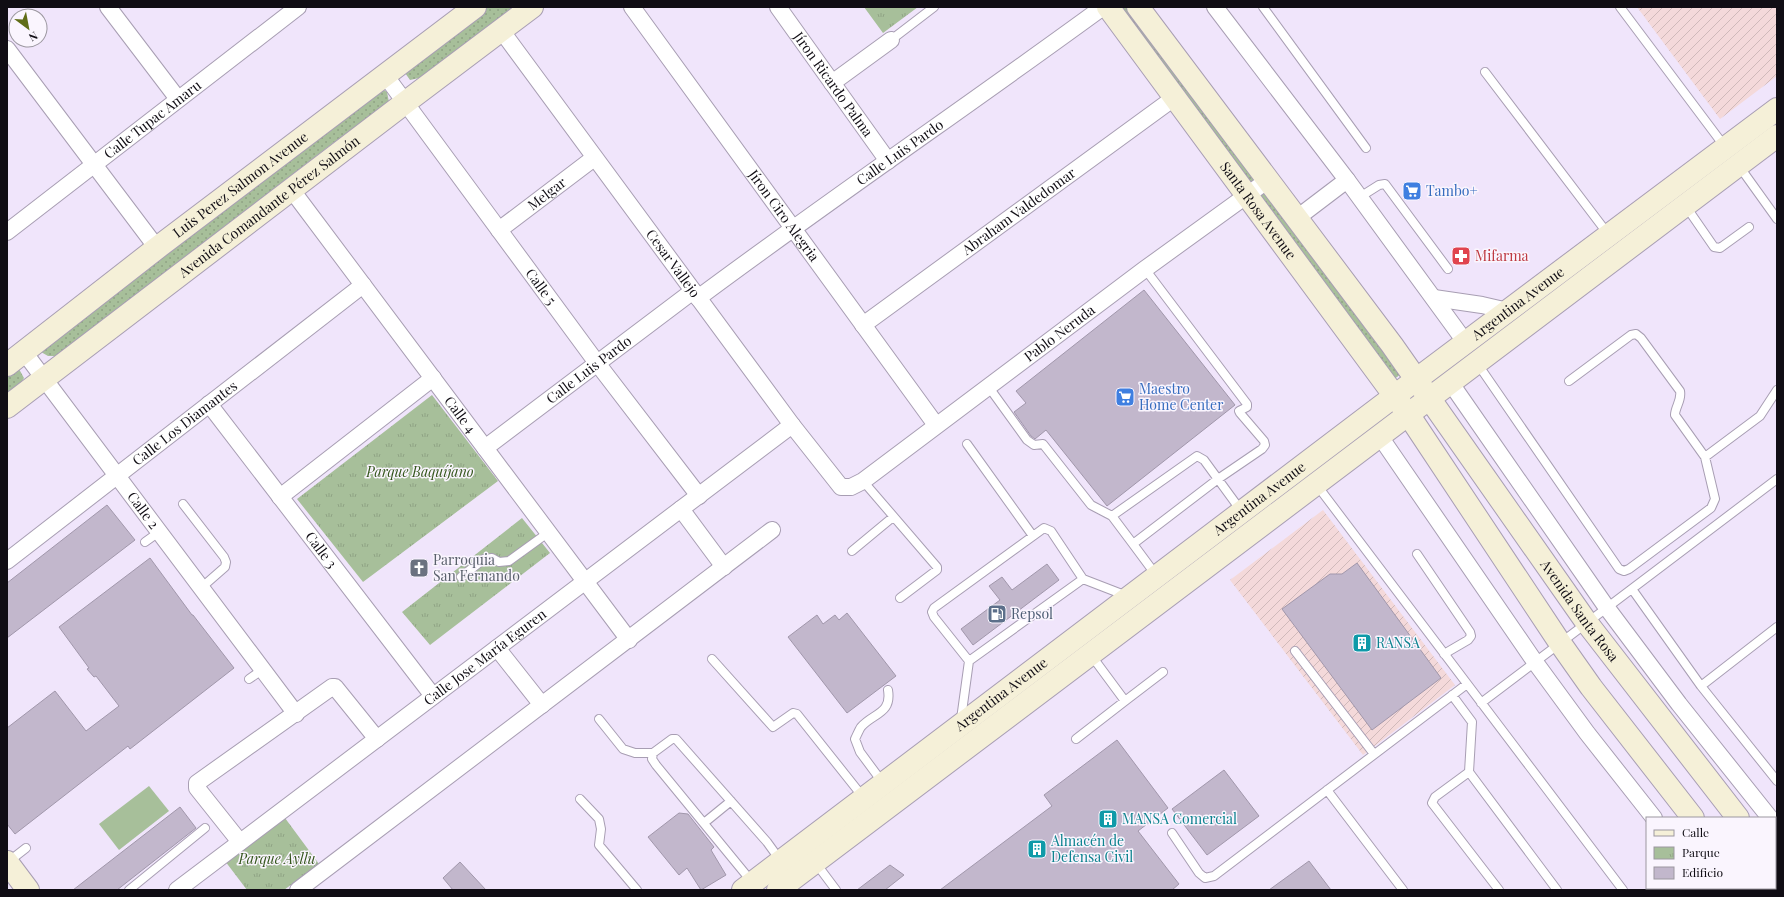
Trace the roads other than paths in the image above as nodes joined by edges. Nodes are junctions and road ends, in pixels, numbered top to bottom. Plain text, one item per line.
1 (108, 7) edge
2 (298, 7) edge
3 (476, 7) edge
4 (532, 7) edge
5 (632, 7) edge
6 (778, 7) edge
7 (934, 7) edge
8 (1103, 7) edge
9 (1108, 7) edge
10 (1138, 7) edge
11 (1215, 7) edge
12 (1263, 7) edge
13 (1620, 7) edge
14 (501, 30) junction
15 (891, 40) joint
16 (7, 49) edge
17 (1485, 72) dead end
18 (385, 76) junction
19 (832, 83) junction
20 (1174, 98) junction
21 (178, 99) junction
22 (406, 102) junction
23 (1772, 129) edge
24 (1366, 148) dead end
25 (1732, 156) junction
26 (594, 158) junction
27 (888, 162) junction
28 (93, 165) junction
29 (1268, 180) junction
30 (1347, 180) junction
31 (291, 189) junction
32 (1247, 195) junction
33 (1360, 197) junction
34 (1685, 205) junction
35 (1296, 218) junction
36 (1777, 219) edge
37 (1749, 227) dead end
38 (793, 228) junction
39 (499, 230) junction
40 (7, 232) edge
41 (1609, 235) junction
42 (157, 248) junction
43 (1145, 269) junction
44 (1448, 269) dead end
45 (363, 286) junction
46 (695, 295) junction
47 (1434, 298) junction
48 (1508, 311) junction
49 (863, 325) junction
50 (1466, 343) junction
51 (15, 358) edge
52 (1476, 362) junction
53 (597, 363) junction
54 (433, 378) junction
55 (44, 379) junction
56 (1417, 379) junction
57 (1569, 381) dead end
58 (1450, 382) junction
59 (988, 386) junction
60 (1777, 390) edge
61 (1395, 396) junction
62 (1430, 397) junction
63 (209, 404) junction
64 (7, 407) edge
65 (1408, 414) junction
66 (792, 425) junction
67 (936, 425) junction
68 (1379, 436) junction
69 (967, 444) dead end
70 (485, 448) junction
71 (1705, 457) junction
72 (1309, 475) junction
73 (117, 476) junction
74 (1218, 479) junction
75 (1777, 479) edge
76 (857, 484) junction
77 (699, 496) junction
78 (280, 497) junction
79 (183, 504) dead end
80 (681, 509) junction
81 (1242, 512) junction
82 (1112, 516) junction
83 (893, 517) junction
84 (772, 530) dead end
85 (159, 532) junction
86 (548, 532) junction
87 (1033, 536) junction
88 (145, 542) dead end
89 (1133, 544) junction
90 (852, 550) dead end
91 (1417, 554) dead end
92 (7, 560) edge
93 (724, 567) junction
94 (1157, 576) junction
95 (461, 577) dead end
96 (1083, 578) junction
97 (585, 581) junction
98 (201, 588) junction
99 (1632, 589) junction
100 (1130, 597) junction
101 (900, 598) dead end
102 (1607, 608) junction
103 (1587, 623) junction
104 (1777, 627) edge
105 (629, 640) junction
106 (1560, 643) junction
107 (497, 648) junction
108 (1295, 651) dead end
109 (1090, 654) junction
110 (1444, 654) junction
111 (712, 659) dead end
112 (969, 661) junction
113 (1535, 662) junction
114 (1163, 672) dead end
115 (1467, 684) junction
116 (1701, 686) junction
117 (888, 690) dead end
118 (1452, 694) junction
119 (433, 696) junction
120 (1125, 701) junction
121 (1481, 703) junction
122 (542, 706) junction
123 (296, 714) junction
124 (599, 719) dead end
125 (961, 725) junction
126 (377, 738) junction
127 (1076, 739) dead end
128 (653, 753) junction
129 (1374, 754) junction
130 (1469, 772) junction
131 (1777, 781) edge
132 (883, 784) junction
133 (1326, 790) junction
134 (580, 800) dead end
135 (731, 800) junction
136 (871, 807) junction
137 (1653, 817) edge
138 (1692, 817) edge
139 (1737, 817) edge
140 (1769, 817) edge
141 (704, 823) junction
142 (205, 828) dead end
143 (1172, 833) dead end
144 (240, 842) junction
145 (26, 848) dead end
146 (781, 861) junction
147 (7, 862) edge
148 (815, 862) junction
149 (748, 886) edge
150 (28, 890) edge
151 (129, 890) edge
152 (177, 890) edge
153 (298, 890) edge
154 (636, 890) edge
155 (778, 890) edge
156 (836, 890) edge
157 (1403, 890) edge
158 (1499, 890) edge
159 (1557, 890) edge
160 (1623, 890) edge

1 - 21 street
2 - 21 street, Calle Tupac Amaru
3 - 18 main road, Luis Perez Salmon Avenue
4 - 14 main road, Avenida Comandante Pérez Salmón
5 - 38 street, Jíron Ciro Alegria
6 - 19 street, Jíron Ricardo Palma
7 - 15 lane
8 - 27 street, Calle Luis Pardo
9 - 20 main road, Santa Rosa Avenue
10 - 29 main road, Santa Rosa Avenue
11 - 30 street
12 - 24 lane
13 - 25 lane
14 - 22 main road, Avenida Comandante Pérez Salmón
14 - 26 street, Cesar Vallejo
15 - 19 street
16 - 28 street
17 - 41 lane
18 - 22 street, Calle 5
18 - 42 main road, Luis Perez Salmon Avenue
19 - 27 street, Jíron Ricardo Palma
20 - 32 main road, Santa Rosa Avenue
20 - 49 street, Abraham Valdedomar
21 - 28 street, Calle Tupac Amaru
22 - 31 main road, Avenida Comandante Pérez Salmón
22 - 39 street, Calle 5
23 - 25 main road, Argentina Avenue
25 - 34 main road, Argentina Avenue
25 - 36 lane
25 - 41 main road, Argentina Avenue
26 - 39 street, Melgar
26 - 46 street, Cesar Vallejo
27 - 38 street, Calle Luis Pardo
28 - 40 street, Calle Tupac Amaru
28 - 42 street
29 - 32 street, Pablo Neruda
29 - 35 main road, Santa Rosa Avenue
30 - 33 street
30 - 35 street
31 - 45 street, Calle 4
31 - 55 main road, Avenida Comandante Pérez Salmón
32 - 43 street, Pablo Neruda
32 - 61 main road, Santa Rosa Avenue
33 - 44 lane
33 - 47 street
34 - 37 lane
34 - 52 main road, Argentina Avenue
35 - 56 main road, Santa Rosa Avenue
38 - 46 street, Calle Luis Pardo
38 - 49 street, Jíron Ciro Alegria
39 - 53 street, Calle 5
41 - 48 main road, Argentina Avenue
42 - 51 main road, Luis Perez Salmon Avenue
43 - 59 street, Pablo Neruda
43 - 74 lane
45 - 54 street, Calle 4
45 - 63 street, Calle Los Diamantes
46 - 53 street, Calle Luis Pardo
46 - 66 street, Cesar Vallejo
47 - 48 street
47 - 50 street
48 - 50 main road, Argentina Avenue
49 - 67 street, Jíron Ciro Alegria
50 - 56 main road, Argentina Avenue
51 - 55 street, Calle 2
52 - 58 main road, Argentina Avenue
52 - 71 lane
53 - 70 street, Calle Luis Pardo
53 - 77 street, Calle 5
54 - 70 street, Calle 4
54 - 78 street
55 - 64 main road, Avenida Comandante Pérez Salmón
55 - 73 street, Calle 2
56 - 61 main road, Argentina Avenue
56 - 62 main road, Santa Rosa Avenue
57 - 71 lane
58 - 62 main road, Argentina Avenue
58 - 102 street
59 - 67 street, Pablo Neruda
59 - 82 lane
60 - 71 lane
61 - 65 main road, Santa Rosa Avenue
61 - 72 main road, Argentina Avenue
62 - 65 main road, Argentina Avenue
62 - 103 main road, Avenida Santa Rosa
63 - 73 street, Calle Los Diamantes
63 - 78 street, Calle 3
65 - 68 main road, Argentina Avenue
65 - 106 main road
66 - 76 street, Cesar Vallejo
66 - 77 street, Calle Jose María Eguren
67 - 76 street, Pablo Neruda
68 - 72 main road, Argentina Avenue
68 - 113 street
69 - 87 lane
70 - 86 street, Calle 4
72 - 81 main road, Argentina Avenue
72 - 109 main road, Argentina Avenue
72 - 110 lane
73 - 85 street, Calle 2
73 - 92 street, Calle Los Diamantes
74 - 81 lane
74 - 82 lane
74 - 89 lane
75 - 99 lane
76 - 83 lane
77 - 80 street, Calle Jose María Eguren
78 - 119 street, Calle 3
79 - 98 lane
80 - 93 street
80 - 97 street, Calle Jose María Eguren
81 - 94 main road, Argentina Avenue
82 - 89 lane
83 - 90 lane
83 - 101 lane
84 - 93 street
85 - 88 lane
85 - 98 street, Calle 2
86 - 95 lane
86 - 97 street, Calle 4
87 - 96 lane
87 - 112 lane
89 - 94 lane
91 - 110 lane
93 - 105 street
94 - 100 main road, Argentina Avenue
96 - 100 lane
96 - 112 lane
97 - 105 street, Calle 4
97 - 107 street, Calle Jose María Eguren
98 - 123 street, Calle 2
99 - 102 lane
99 - 116 lane
100 - 125 main road, Argentina Avenue
102 - 103 lane
102 - 140 street
103 - 106 lane
103 - 139 main road, Avenida Santa Rosa
104 - 116 lane
105 - 122 street
106 - 113 lane
106 - 138 main road
107 - 119 street, Calle Jose María Eguren
107 - 122 street
108 - 129 lane
109 - 120 lane
109 - 136 main road, Argentina Avenue
110 - 115 lane
111 - 136 lane
112 - 125 lane
113 - 121 lane
113 - 137 street
114 - 120 lane
115 - 118 lane
115 - 121 lane
116 - 131 lane
117 - 132 lane
118 - 129 lane
118 - 130 lane
119 - 126 street, Calle Jose María Eguren
120 - 127 lane
121 - 160 lane
122 - 153 street
123 - 126 street
123 - 144 street
124 - 128 lane
125 - 132 main road, Argentina Avenue
126 - 144 street, Calle Jose María Eguren
128 - 135 lane
128 - 141 lane
129 - 133 lane
130 - 158 lane
130 - 159 lane
132 - 136 main road, Argentina Avenue
133 - 143 lane
133 - 157 lane
134 - 154 lane
135 - 141 lane
135 - 146 lane
136 - 146 main road, Argentina Avenue
136 - 148 main road, Argentina Avenue
141 - 149 lane
142 - 151 lane
144 - 152 street, Calle Jose María Eguren
145 - 147 lane
146 - 149 main road, Argentina Avenue
147 - 150 main road
148 - 155 main road, Argentina Avenue
148 - 156 lane

